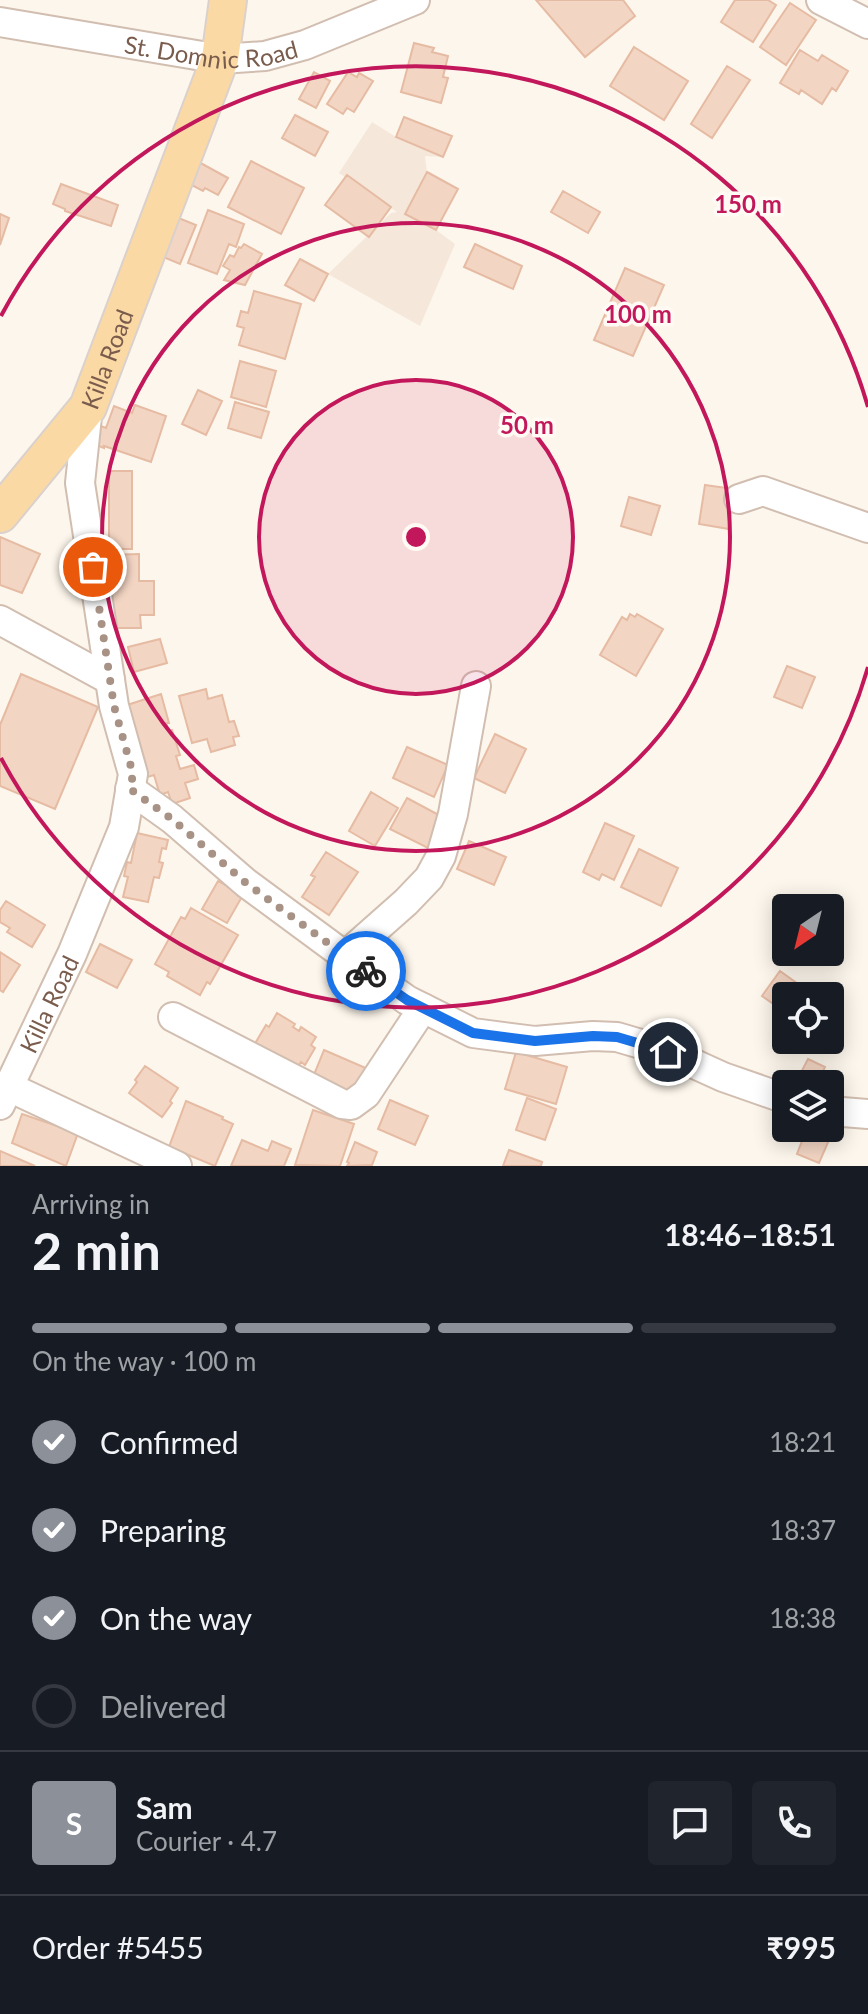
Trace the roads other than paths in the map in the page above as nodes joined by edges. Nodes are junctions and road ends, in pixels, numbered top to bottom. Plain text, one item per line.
1 (228, 0) edge
2 (415, 0) edge
3 (821, 0) edge
4 (0, 22) edge
5 (868, 24) edge
6 (220, 59) junction
7 (88, 407) junction
8 (739, 499) dead end
9 (0, 514) edge
10 (868, 528) edge
11 (0, 620) edge
12 (110, 680) junction
13 (476, 686) dead end
14 (130, 789) junction
15 (345, 956) junction
16 (423, 1008) junction
17 (173, 1017) dead end
18 (772, 1094) edge
19 (4, 1096) edge
20 (844, 1112) edge
21 (868, 1114) edge
22 (177, 1166) edge

1 - 6 main road, Killa Road
2 - 6 street, St. Domnic Road
3 - 5 street
4 - 6 street, St. Domnic Road
6 - 7 main road, Killa Road
7 - 9 main road
7 - 12 street, Killa Road
8 - 10 street
11 - 12 street
12 - 14 street, Killa Road
13 - 15 street
14 - 15 street
14 - 19 street, Killa Road
15 - 16 street
16 - 17 street
16 - 18 street
19 - 22 street, Killa Road
20 - 21 street

